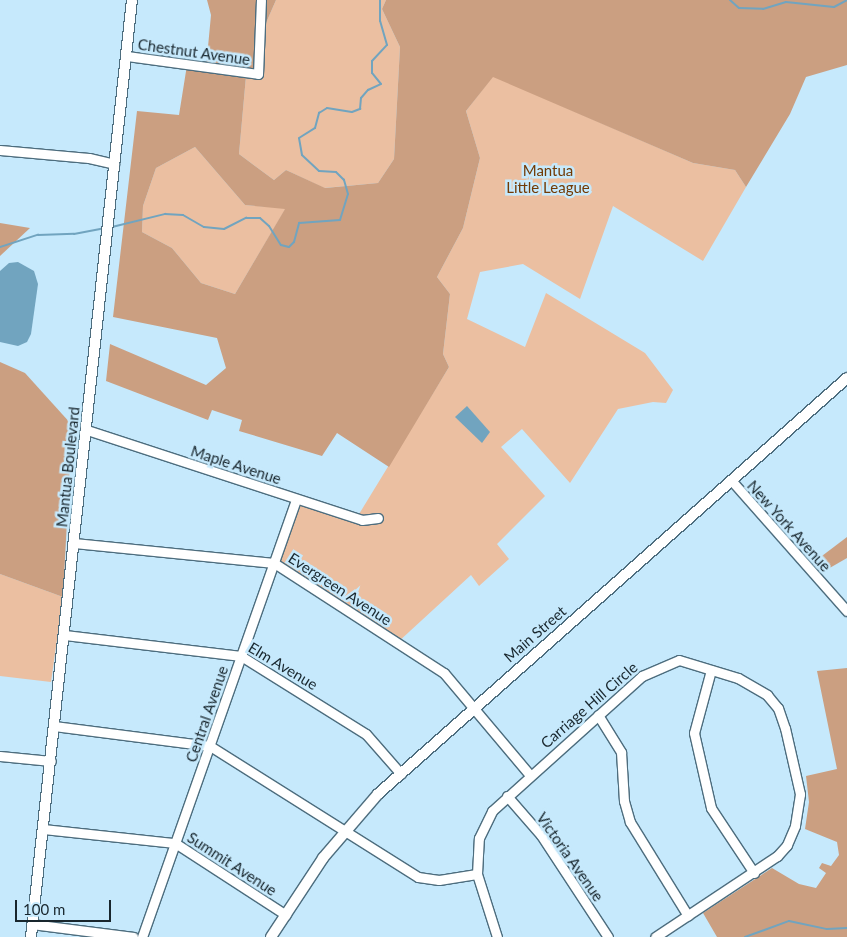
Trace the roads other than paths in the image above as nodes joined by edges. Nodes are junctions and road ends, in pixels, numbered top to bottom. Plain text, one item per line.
1 (132, 0) edge
2 (260, 0) edge
3 (127, 56) junction
4 (0, 150) edge
5 (114, 164) junction
6 (847, 378) edge
7 (87, 430) junction
8 (731, 480) junction
9 (296, 499) junction
10 (378, 518) dead end
11 (74, 543) junction
12 (274, 563) junction
13 (847, 611) edge
14 (65, 635) junction
15 (241, 656) junction
16 (711, 670) junction
17 (475, 708) junction
18 (598, 715) junction
19 (59, 726) junction
20 (210, 746) junction
21 (0, 756) edge
22 (51, 761) junction
23 (401, 774) junction
24 (530, 775) junction
25 (507, 796) junction
26 (43, 829) junction
27 (344, 830) junction
28 (175, 843) junction
29 (754, 873) junction
30 (477, 874) junction
31 (286, 915) junction
32 (688, 916) junction
33 (32, 924) junction
34 (31, 937) edge
35 (132, 937) edge
36 (142, 937) edge
37 (271, 937) edge
38 (497, 937) edge
39 (608, 937) edge
40 (655, 937) edge

1 - 3 main road, Mantua Boulevard
2 - 3 street, Chestnut Avenue
3 - 5 main road, Mantua Boulevard
4 - 5 street
5 - 7 main road, Mantua Boulevard
6 - 8 main road, Main Street
7 - 9 street, Maple Avenue
7 - 11 main road, Mantua Boulevard
8 - 13 street, New York Avenue
8 - 17 main road, Main Street
9 - 10 street, Maple Avenue
9 - 12 street, Central Avenue
11 - 12 street, Evergreen Avenue
11 - 14 main road, Mantua Boulevard
12 - 15 street, Central Avenue
12 - 17 street, Evergreen Avenue
14 - 15 street, Elm Avenue
14 - 19 main road, Mantua Boulevard
15 - 20 street, Central Avenue
15 - 23 street, Elm Avenue
16 - 18 street, Carriage Hill Circle
16 - 29 street
16 - 29 street, Carriage Hill Circle
17 - 23 main road, Main Street
17 - 24 street, Evergreen Avenue
18 - 24 street, Carriage Hill Circle
18 - 32 street
19 - 20 street
19 - 22 main road, Mantua Boulevard
20 - 27 street
20 - 28 street, Central Avenue
21 - 22 street
22 - 26 main road, Mantua Boulevard
23 - 27 main road, Main Street
24 - 25 street, Carriage Hill Circle
25 - 30 street, Carriage Hill Circle
25 - 39 street, Victoria Avenue
26 - 28 street, Summit Avenue
26 - 33 main road, Mantua Boulevard
27 - 30 street
27 - 31 main road, Main Street
28 - 31 street, Summit Avenue
28 - 36 street, Central Avenue
29 - 32 street, Carriage Hill Circle
30 - 38 street, Carriage Hill Circle
31 - 37 main road, Main Street
32 - 40 street, Carriage Hill Circle
33 - 34 main road, Mantua Boulevard
33 - 35 street

